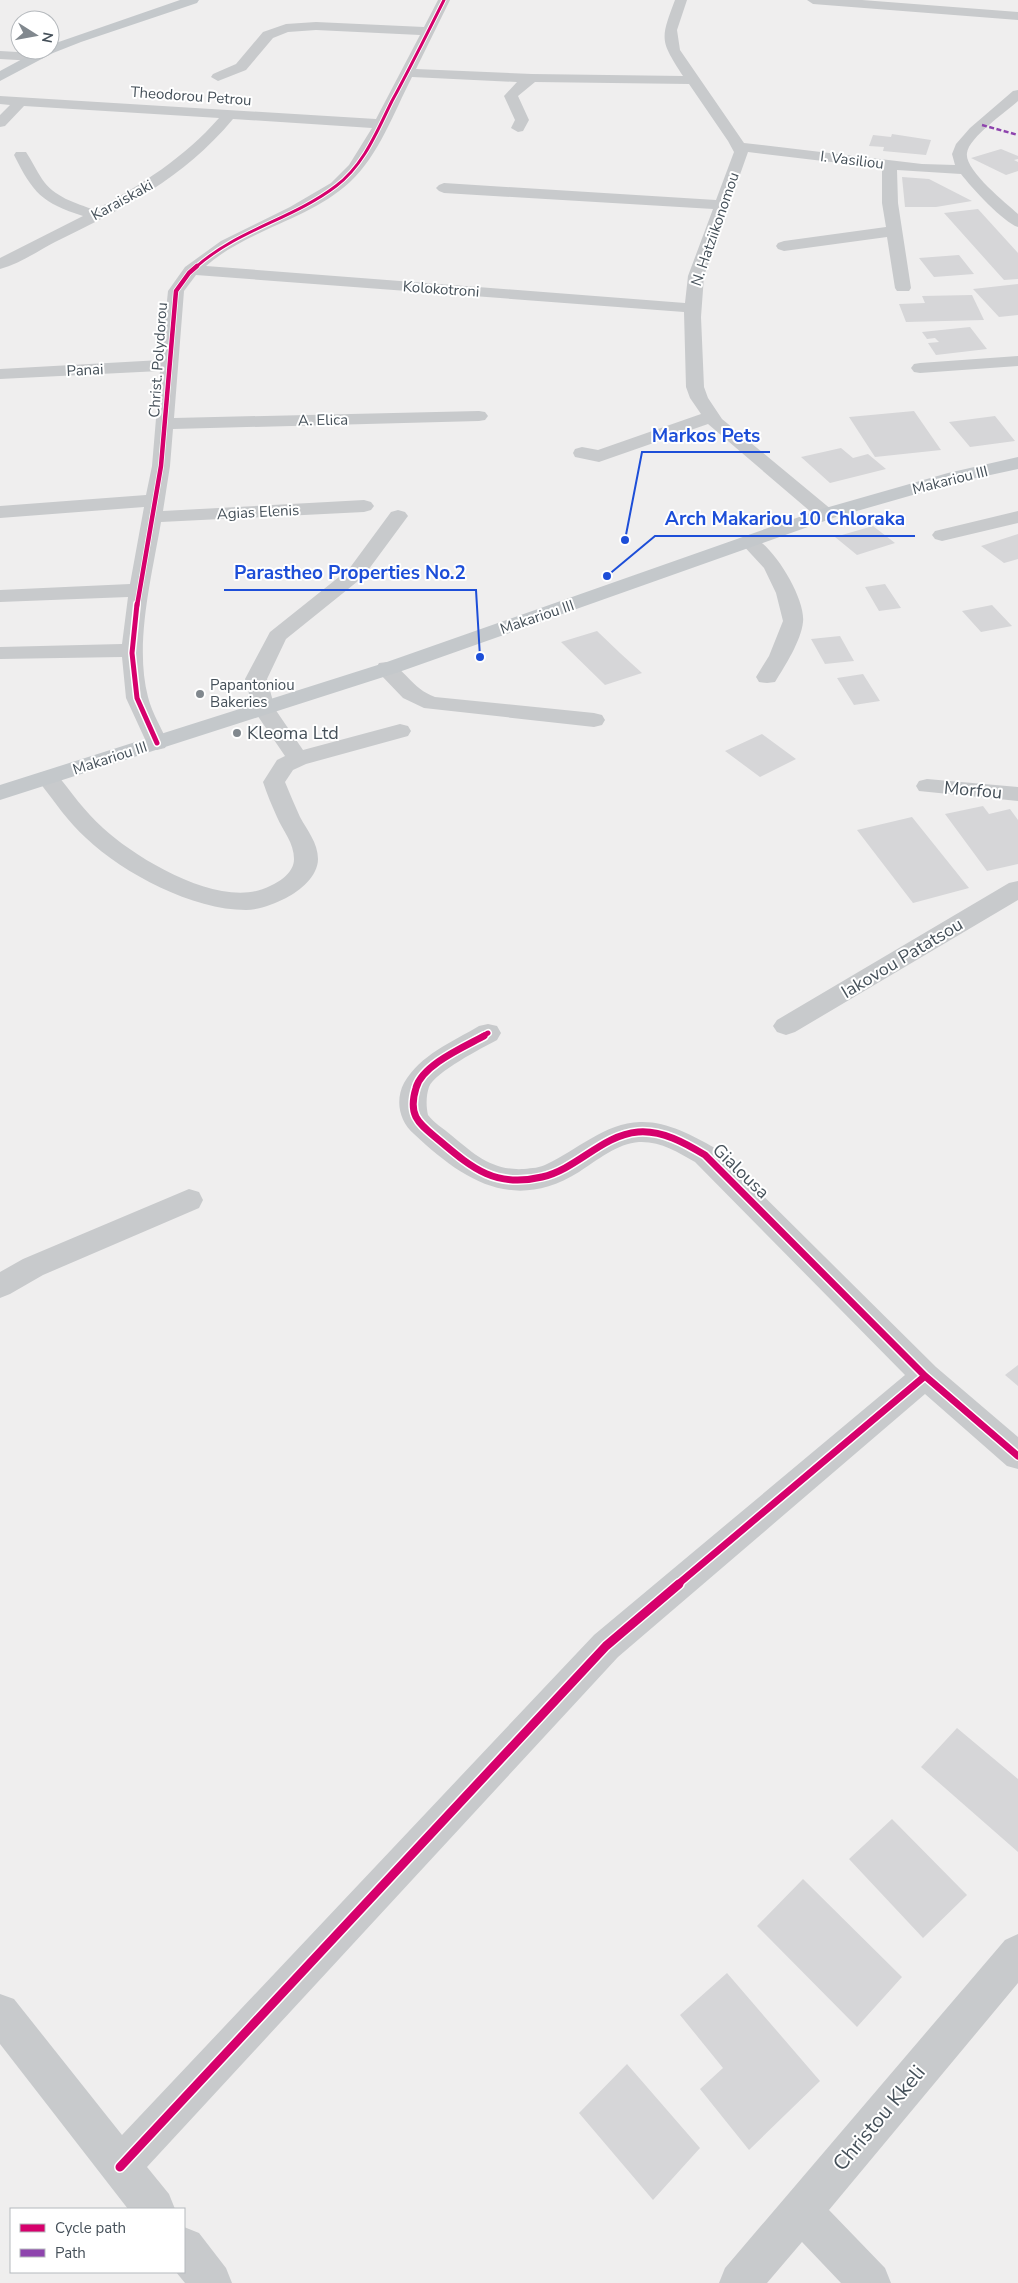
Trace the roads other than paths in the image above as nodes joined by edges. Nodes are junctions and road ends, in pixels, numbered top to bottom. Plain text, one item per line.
1 (193, 0) edge
2 (444, 0) edge
3 (680, 0) edge
4 (813, 0) edge
5 (1018, 16) edge
6 (429, 31) junction
7 (60, 45) edge
8 (29, 60) edge
9 (407, 73) junction
10 (2, 74) edge
11 (218, 77) dead end
12 (532, 78) junction
13 (694, 80) junction
14 (1018, 94) edge
15 (0, 100) edge
16 (21, 101) junction
17 (229, 115) junction
18 (0, 123) edge
19 (381, 124) junction
20 (518, 128) dead end
21 (740, 147) junction
22 (20, 155) dead end
23 (888, 164) junction
24 (964, 170) junction
25 (444, 188) dead end
26 (723, 205) junction
27 (94, 215) junction
28 (1018, 222) edge
29 (894, 231) junction
30 (784, 246) dead end
31 (0, 264) edge
32 (191, 270) junction
33 (903, 288) dead end
34 (692, 308) junction
35 (1018, 361) edge
36 (170, 365) junction
37 (920, 368) dead end
38 (1, 378) edge
39 (479, 416) dead end
40 (711, 417) junction
41 (166, 424) junction
42 (582, 453) dead end
43 (1017, 465) edge
44 (364, 506) dead end
45 (154, 508) junction
46 (0, 512) edge
47 (825, 514) junction
48 (398, 516) dead end
49 (1018, 517) edge
50 (942, 535) dead end
51 (750, 542) junction
52 (138, 590) junction
53 (0, 596) edge
54 (132, 650) junction
55 (0, 653) edge
56 (387, 668) junction
57 (767, 677) dead end
58 (264, 709) junction
59 (594, 720) dead end
60 (400, 731) dead end
61 (157, 743) junction
62 (298, 759) junction
63 (48, 778) junction
64 (927, 786) dead end
65 (0, 793) edge
66 (1018, 794) edge
67 (1018, 889) edge
68 (786, 1026) dead end
69 (488, 1033) dead end
70 (189, 1200) dead end
71 (0, 1286) edge
72 (925, 1376) junction
73 (1018, 1456) edge
74 (1018, 1953) edge
75 (0, 2013) edge
76 (120, 2166) junction
77 (153, 2208) edge
78 (802, 2211) junction
79 (185, 2249) edge
80 (212, 2283) edge
81 (740, 2283) edge
82 (870, 2283) edge

1 - 7 main road
2 - 6 street, Christ. Polydorou
3 - 13 street
4 - 5 street
6 - 9 street, Christ. Polydorou
6 - 11 street
8 - 10 main road
9 - 12 street
9 - 19 street, Christ. Polydorou
12 - 13 street
12 - 20 street
13 - 21 street
14 - 24 street
15 - 16 street, Theodorou Petrou
16 - 17 street, Theodorou Petrou
16 - 18 street
17 - 19 street, Theodorou Petrou
17 - 27 street, Karaiskaki
19 - 32 street, Christ. Polydorou
21 - 23 street, I. Vasiliou
21 - 26 street, N. Hatziikonomou
22 - 27 street
23 - 24 street, I. Vasiliou
23 - 29 street
24 - 28 street
25 - 26 street
26 - 34 street, N. Hatziikonomou
27 - 31 street, Karaiskaki
29 - 30 street
29 - 33 street
32 - 34 street, Kolokotroni
32 - 36 street, Christ. Polydorou
34 - 40 street, N. Hatziikonomou
35 - 37 street
36 - 38 street, Panai
36 - 41 street, Christ. Polydorou
39 - 41 street, A. Elica
40 - 42 street
40 - 47 street, N. Hatziikonomou
41 - 45 street, Christ. Polydorou
43 - 47 main road, Makariou III
44 - 45 street, Agias Elenis
45 - 46 street, Agias Elenis
45 - 52 street, Christ. Polydorou
47 - 51 main road, Makariou III
48 - 58 street
49 - 50 street
51 - 56 main road, Makariou III
51 - 57 street
52 - 53 street
52 - 54 street, Christ. Polydorou
54 - 55 street
54 - 61 street, Christ. Polydorou
56 - 58 main road, Makariou III
56 - 59 street
58 - 61 main road, Makariou III
58 - 62 street
60 - 62 street
61 - 63 main road, Makariou III
62 - 63 street
63 - 65 main road, Makariou III
64 - 66 street, Morfou
67 - 68 street, Iakovou Patatsou
69 - 72 street, Gialousa
70 - 71 street
72 - 73 street, Gialousa
72 - 76 street
74 - 78 street, Christou Kkeli
75 - 76 street
76 - 77 street
78 - 81 street, Christou Kkeli
78 - 82 street
79 - 80 street

